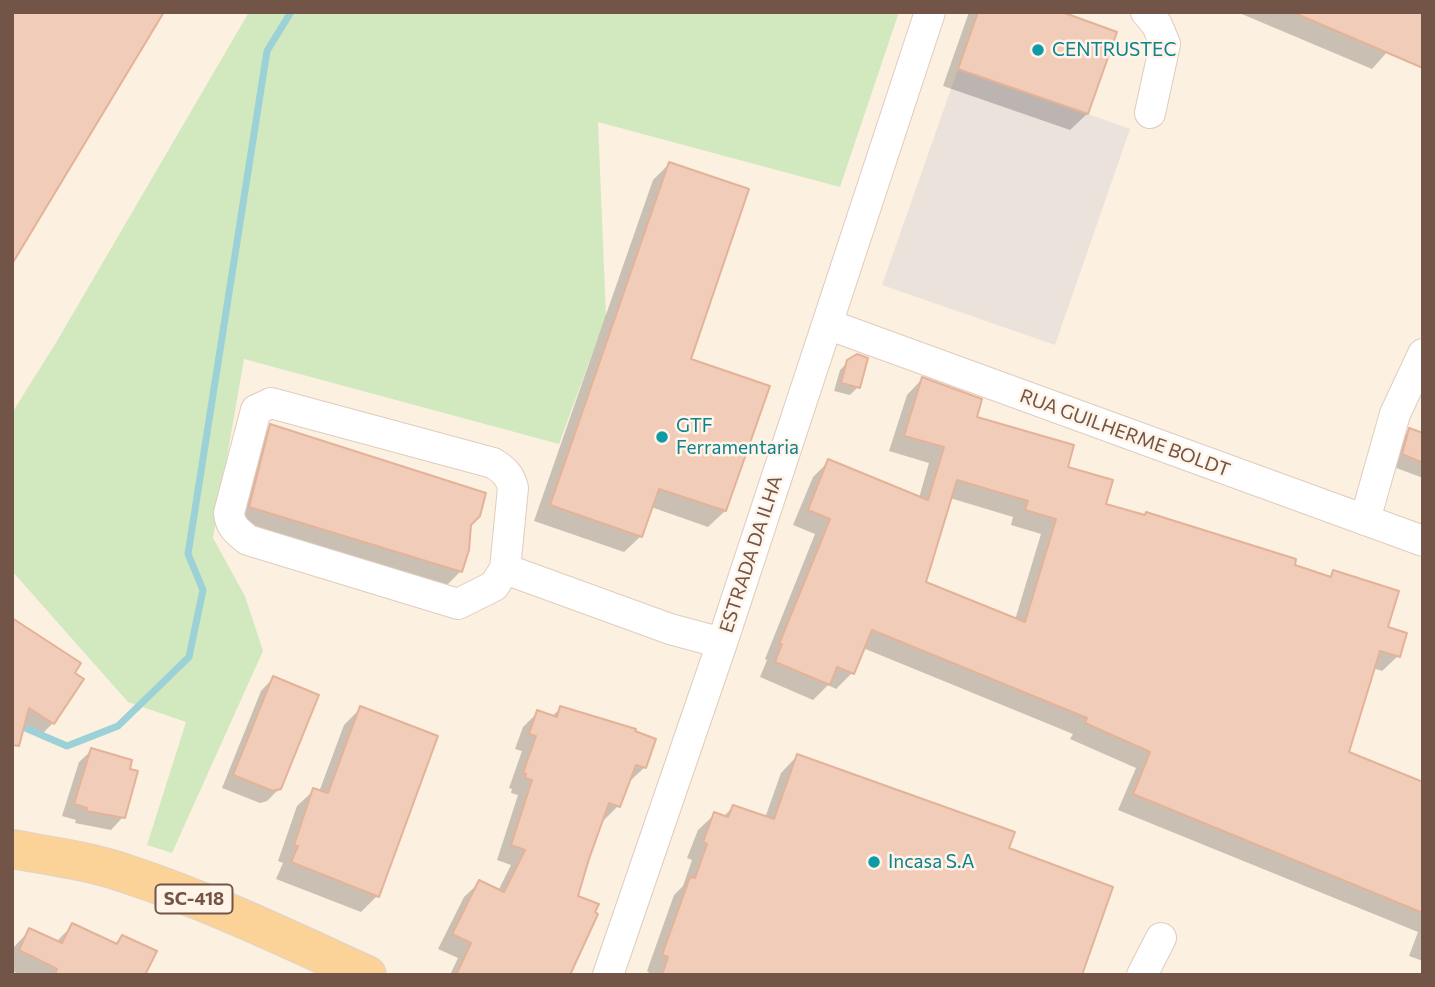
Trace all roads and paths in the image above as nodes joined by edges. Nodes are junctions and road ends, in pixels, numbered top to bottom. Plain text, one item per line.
1 (930, 12) edge
2 (1146, 12) edge
3 (1150, 113) dead end
4 (827, 324) junction
5 (1423, 354) edge
6 (1365, 520) junction
7 (1423, 541) edge
8 (505, 569) junction
9 (722, 643) junction
10 (12, 849) edge
11 (1161, 938) dead end
12 (367, 975) edge
13 (608, 975) edge
14 (1142, 975) edge

1 - 4 street, ESTRADA DA ILHA
2 - 3 street
4 - 6 street, RUA GUILHERME BOLDT
4 - 9 street, ESTRADA DA ILHA
5 - 6 street
6 - 7 street, RUA GUILHERME BOLDT
8 - 8 street
8 - 9 street
9 - 13 street, ESTRADA DA ILHA
10 - 12 main road, SC-418
11 - 14 street

